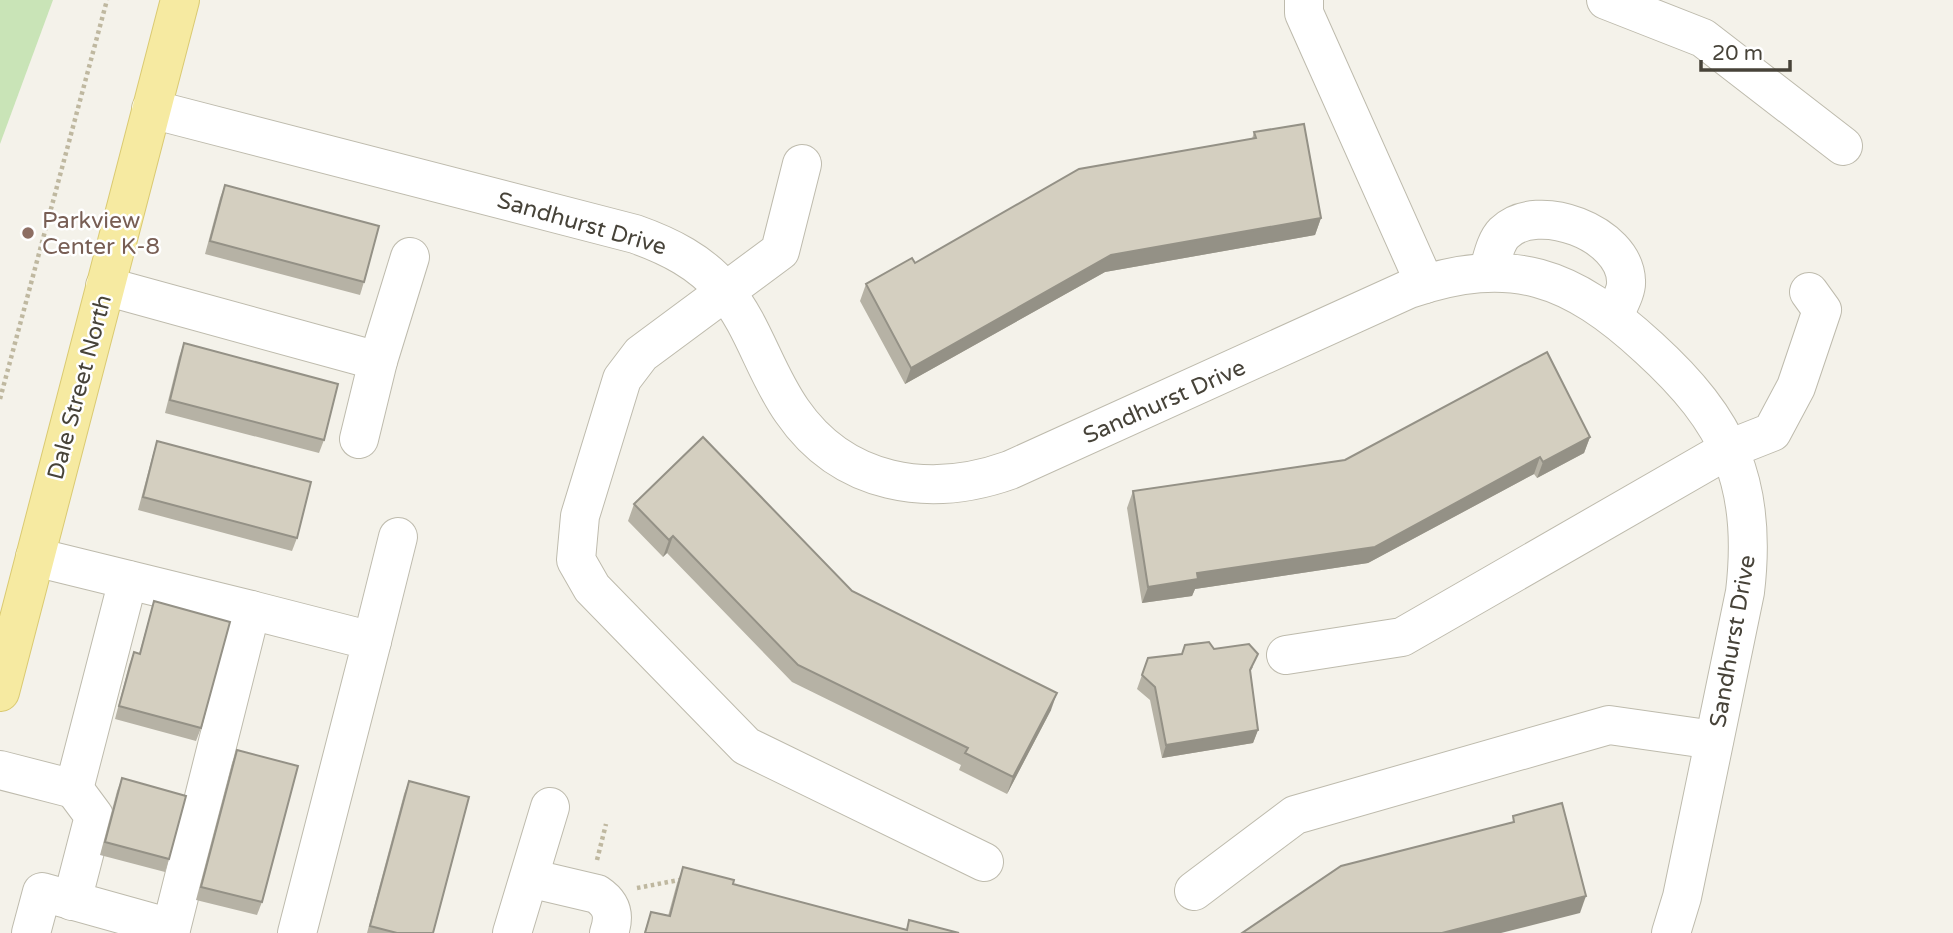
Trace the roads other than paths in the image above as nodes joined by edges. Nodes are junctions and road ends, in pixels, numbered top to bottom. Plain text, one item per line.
1 (180, 0) edge
2 (1304, 0) edge
3 (1606, 0) edge
4 (151, 109) junction
5 (1843, 146) dead end
6 (802, 164) dead end
7 (410, 257) dead end
8 (1488, 272) junction
9 (1425, 284) junction
10 (105, 286) junction
11 (724, 290) junction
12 (1809, 292) dead end
13 (1614, 316) junction
14 (378, 362) junction
15 (359, 439) dead end
16 (1729, 449) junction
17 (398, 537) dead end
18 (35, 557) junction
19 (128, 580) junction
20 (251, 610) junction
21 (372, 641) junction
22 (1286, 655) dead end
23 (0, 692) edge
24 (1714, 740) junction
25 (0, 770) edge
26 (74, 789) junction
27 (550, 807) dead end
28 (984, 862) dead end
29 (529, 878) junction
30 (1194, 891) dead end
31 (72, 901) junction
32 (170, 931) edge
33 (31, 933) edge
34 (297, 933) edge
35 (512, 933) edge
36 (610, 933) edge
37 (1671, 933) edge

1 - 4 main road, Dale Street North
2 - 9 street
3 - 5 street
4 - 10 main road, Dale Street North
4 - 11 street, Sandhurst Drive
6 - 11 street
7 - 14 street
8 - 9 street, Sandhurst Drive
8 - 13 street, Sandhurst Drive
8 - 13 street
9 - 11 street, Sandhurst Drive
10 - 14 street
10 - 18 main road, Dale Street North
11 - 28 street
12 - 16 street
13 - 16 street, Sandhurst Drive
14 - 15 street
16 - 22 street
16 - 24 street, Sandhurst Drive
17 - 21 street
18 - 19 street
18 - 23 main road, Dale Street North
19 - 20 street
19 - 26 street
20 - 21 street
20 - 32 street
21 - 34 street
24 - 30 street
24 - 37 street, Sandhurst Drive
25 - 26 street
26 - 31 street
27 - 29 street
29 - 35 street
29 - 36 street
31 - 32 street
31 - 33 street

